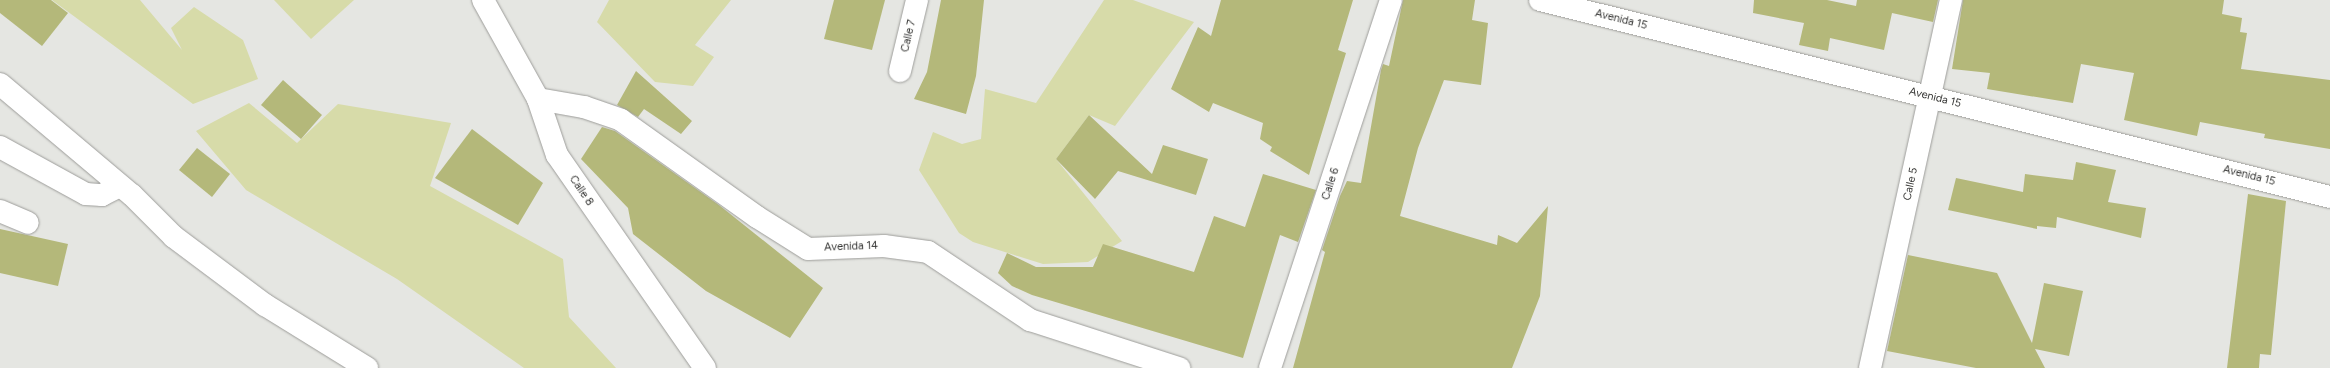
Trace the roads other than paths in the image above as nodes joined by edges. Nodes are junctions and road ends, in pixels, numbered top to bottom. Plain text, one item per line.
1 (483, 0) edge
2 (917, 0) edge
3 (1391, 0) edge
4 (1540, 0) edge
5 (1951, 0) edge
6 (900, 71) dead end
7 (0, 84) edge
8 (1930, 97) junction
9 (538, 99) junction
10 (0, 147) edge
11 (120, 186) junction
12 (2330, 196) edge
13 (0, 212) edge
14 (28, 224) dead end
15 (367, 368) edge
16 (705, 368) edge
17 (1179, 368) edge
18 (1270, 368) edge
19 (1870, 368) edge

1 - 9 street, Calle 8
2 - 6 street, Calle 7
3 - 18 street, Calle 6
4 - 8 street, Avenida 15
5 - 8 street, Calle 5
7 - 11 street
8 - 12 street, Avenida 15
8 - 19 street, Calle 5
9 - 16 street, Calle 8
9 - 17 street, Avenida 14
10 - 11 street
11 - 15 street
13 - 14 street

